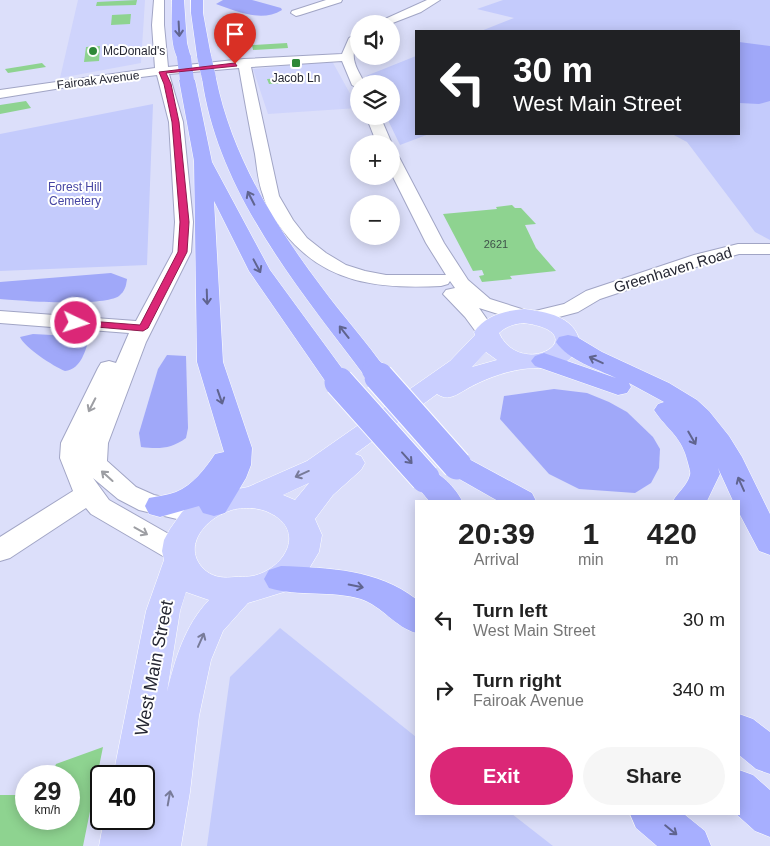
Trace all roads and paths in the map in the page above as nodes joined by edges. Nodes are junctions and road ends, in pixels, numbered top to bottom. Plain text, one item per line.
1 (159, 0) edge
2 (178, 0) edge
3 (197, 0) edge
4 (337, 0) edge
5 (435, 0) edge
6 (400, 16) edge
7 (312, 18) dead end
8 (350, 43) edge
9 (346, 57) junction
10 (244, 63) junction
11 (163, 74) junction
12 (354, 75) edge
13 (0, 94) edge
14 (202, 161) junction
15 (400, 175) edge
16 (435, 243) junction
17 (441, 280) junction
18 (0, 317) edge
19 (530, 317) junction
20 (135, 327) junction
21 (487, 335) junction
22 (568, 341) junction
23 (534, 361) junction
24 (233, 430) junction
25 (376, 434) junction
26 (457, 465) junction
27 (89, 493) junction
28 (252, 497) junction
29 (446, 500) edge
30 (490, 500) edge
31 (519, 500) edge
32 (690, 500) edge
33 (160, 506) junction
34 (206, 510) junction
35 (300, 518) junction
36 (770, 543) edge
37 (0, 550) edge
38 (179, 557) junction
39 (281, 579) junction
40 (238, 592) junction
41 (415, 618) edge
42 (740, 732) edge
43 (770, 756) edge
44 (135, 765) edge
45 (740, 790) edge
46 (652, 815) edge
47 (770, 817) edge
48 (122, 830) edge
49 (120, 846) edge
50 (160, 846) edge
51 (690, 846) edge

1 - 11 street
2 -> 14 highway, bridge
26 -> 3 highway, bridge
4 - 7 street
5 - 6 street
8 - 9 street
9 - 10 street, Fairoak Avenue
9 - 12 street
10 - 11 street, Fairoak Avenue
10 - 17 street
11 - 13 street, Fairoak Avenue
11 - 20 street
14 -> 24 highway
14 -> 29 highway, bridge
15 - 16 street
16 - 17 street
16 - 19 street
17 - 21 street
18 - 20 street
19 - 21 main road, Greenhaven Road
19 - 22 main road
19 - 22 street, Greenhaven Road
20 -> 27 street
33 -> 20 street
21 - 23 main road
21 - 25 main road, Greenhaven Road
22 - 23 main road, Greenhaven Road
36 -> 22 highway
23 - 25 main road, Greenhaven Road
23 -> 32 highway
24 - 33 highway
24 - 34 highway
25 -> 28 main road
25 - 35 main road
26 - 30 highway
26 - 31 highway
27 - 37 street
27 -> 38 street
28 - 34 main road
28 - 35 main road
33 - 34 street
34 - 38 main road
35 - 39 main road
38 - 40 main road
38 - 44 main road, West Main Street
39 - 40 main road
39 -> 41 highway
50 -> 40 main road
42 - 43 highway
45 - 47 highway
46 -> 51 highway
48 - 49 main road

